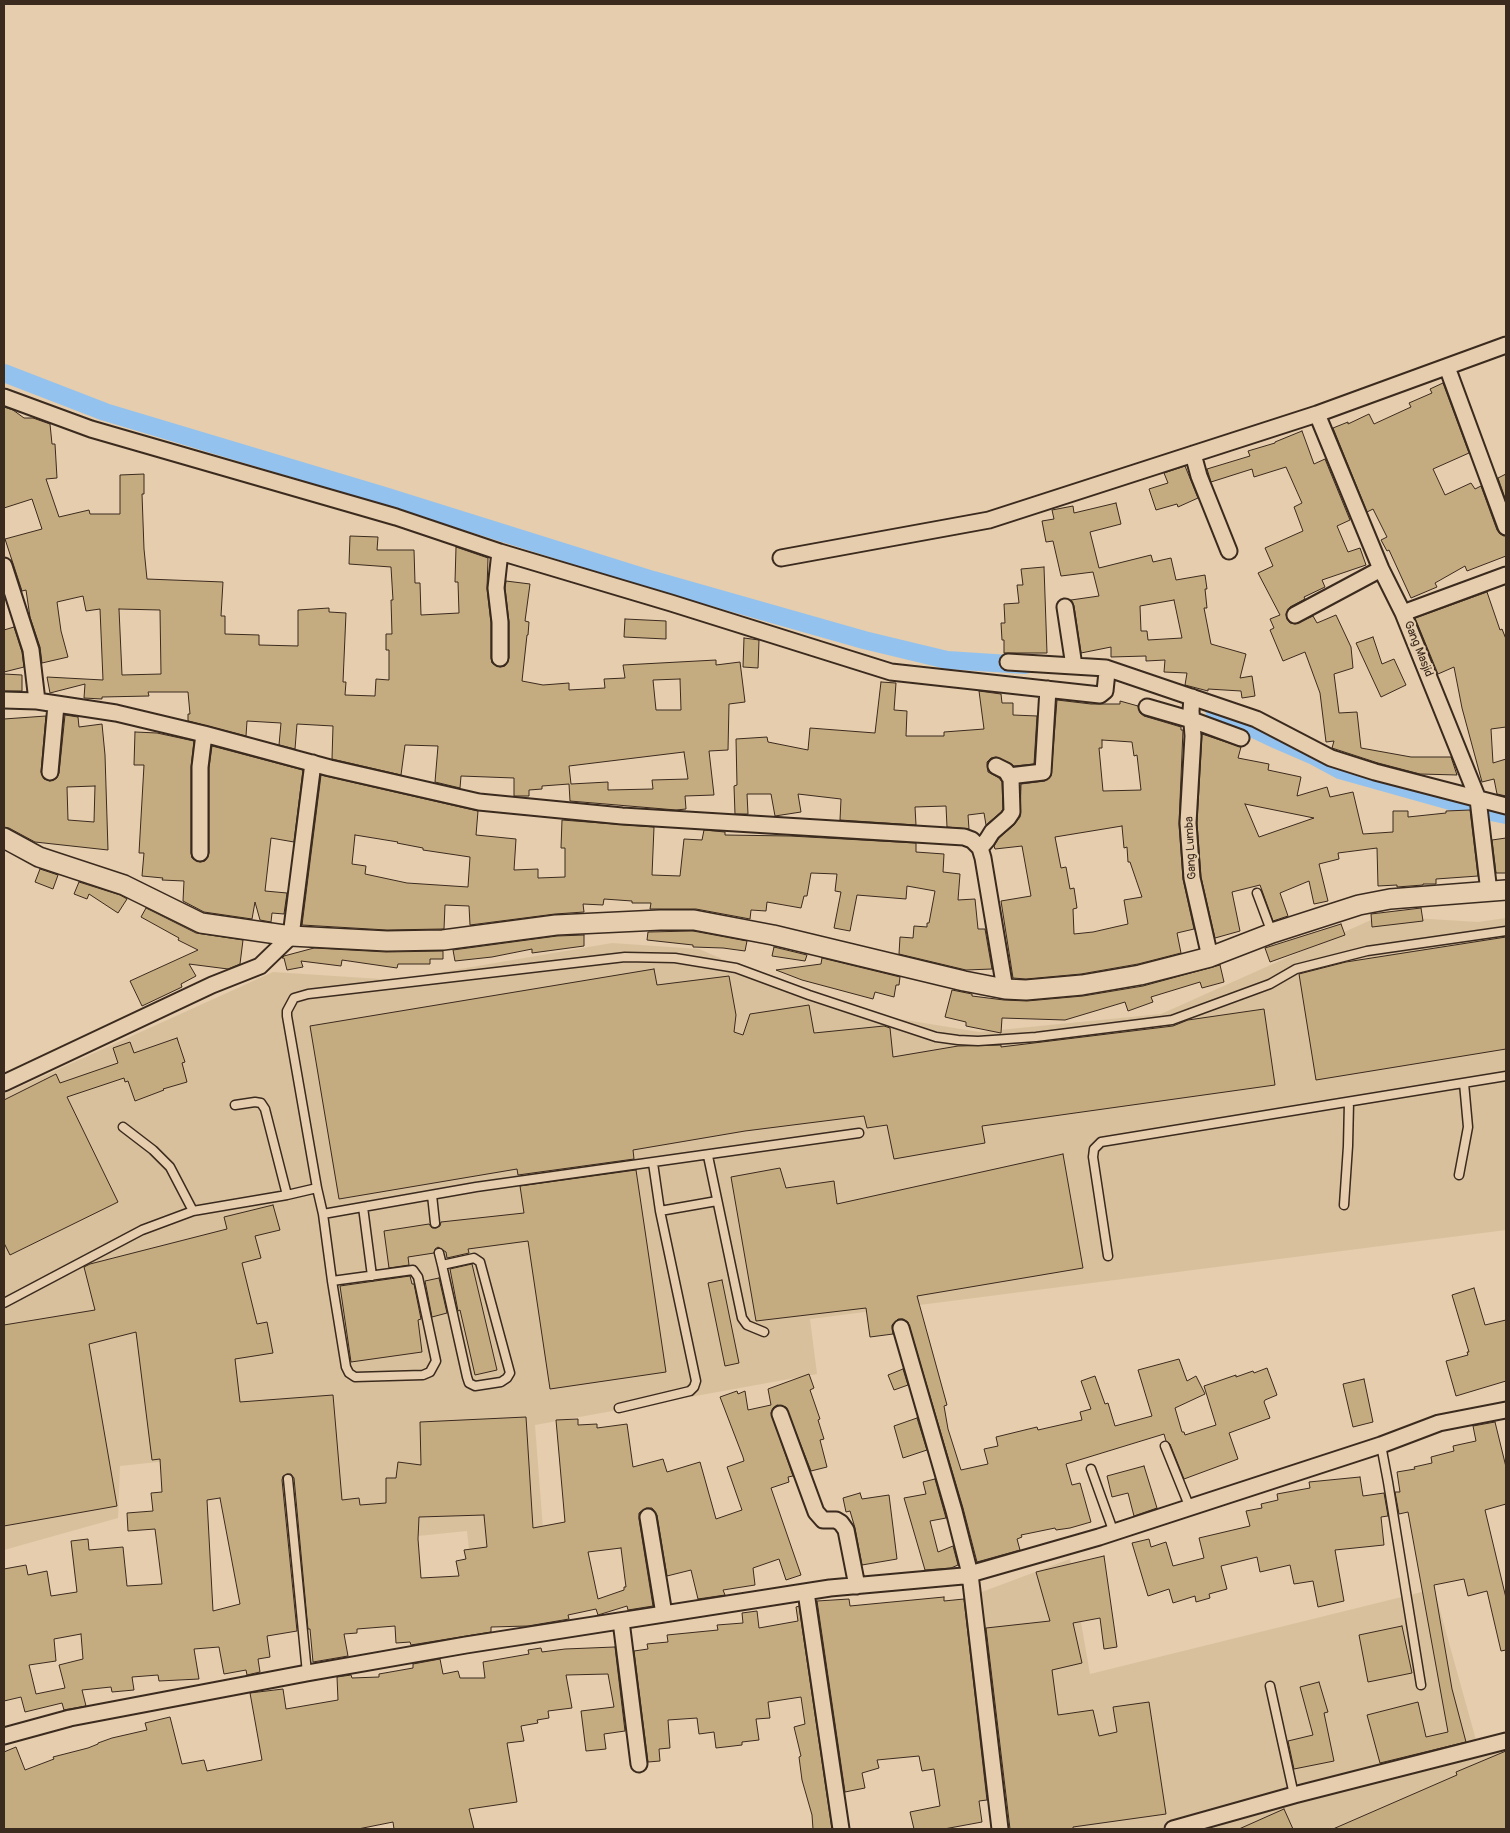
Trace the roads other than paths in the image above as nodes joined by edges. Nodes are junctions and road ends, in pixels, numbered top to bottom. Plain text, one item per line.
1 (1506, 345) edge
2 (1447, 367) junction
3 (4, 396) edge
4 (1317, 414) junction
5 (1193, 454) junction
6 (1506, 527) edge
7 (1230, 551) dead end
8 (500, 552) junction
9 (781, 558) dead end
10 (4, 566) edge
11 (1381, 569) junction
12 (1506, 575) edge
13 (1065, 606) dead end
14 (1403, 613) junction
15 (1295, 615) dead end
16 (500, 658) dead end
17 (1008, 662) dead end
18 (1074, 666) junction
19 (1106, 670) junction
20 (1048, 689) junction
21 (4, 700) edge
22 (38, 702) junction
23 (56, 705) junction
24 (1148, 707) dead end
25 (1192, 707) junction
26 (204, 734) junction
27 (1241, 738) dead end
28 (313, 763) junction
29 (996, 766) dead end
30 (50, 772) dead end
31 (1010, 776) junction
32 (1478, 801) junction
33 (1506, 806) edge
34 (4, 838) edge
35 (980, 848) junction
36 (200, 853) dead end
37 (1498, 891) edge
38 (1258, 893) dead end
39 (1506, 931) edge
40 (1272, 933) junction
41 (290, 936) junction
42 (1210, 957) junction
43 (1005, 989) junction
44 (1506, 1076) edge
45 (4, 1083) edge
46 (1464, 1083) junction
47 (1349, 1102) junction
48 (235, 1106) dead end
49 (123, 1127) dead end
50 (860, 1133) dead end
51 (708, 1156) junction
52 (653, 1163) junction
53 (1459, 1175) dead end
54 (317, 1188) junction
55 (287, 1195) junction
56 (432, 1195) junction
57 (717, 1201) junction
58 (1344, 1205) dead end
59 (364, 1207) junction
60 (193, 1211) junction
61 (660, 1211) junction
62 (324, 1214) junction
63 (434, 1223) dead end
64 (439, 1253) dead end
65 (1108, 1256) dead end
66 (442, 1265) junction
67 (372, 1276) junction
68 (332, 1281) junction
69 (4, 1303) edge
70 (900, 1328) dead end
71 (764, 1332) dead end
72 (619, 1408) dead end
73 (1506, 1410) edge
74 (780, 1414) dead end
75 (1380, 1445) junction
76 (1165, 1446) dead end
77 (1091, 1469) dead end
78 (288, 1479) dead end
79 (1190, 1508) junction
80 (648, 1517) dead end
81 (1114, 1533) junction
82 (970, 1574) junction
83 (857, 1586) junction
84 (806, 1592) junction
85 (664, 1614) junction
86 (621, 1621) junction
87 (308, 1673) junction
88 (1421, 1685) dead end
89 (1270, 1686) dead end
90 (4, 1736) edge
91 (1506, 1741) edge
92 (639, 1764) dead end
93 (1294, 1796) junction
94 (841, 1829) edge
95 (1000, 1829) edge
96 (1173, 1829) edge

1 - 2 street
2 - 4 street
2 - 6 street
3 - 8 street
4 - 5 street
4 - 11 street, Gang Masjid
5 - 7 street
5 - 9 street
8 - 16 street
8 - 20 street
10 - 22 street
11 - 14 street, Gang Masjid
11 - 15 street
12 - 14 street
13 - 18 street
14 - 32 street, Gang Masjid
17 - 18 street
18 - 19 street
19 - 20 street
19 - 25 street
20 - 31 street
21 - 22 street
22 - 23 street
23 - 26 street
23 - 30 street
24 - 25 street
25 - 27 street
25 - 32 street
25 - 42 street, Gang Lumba
26 - 28 street
26 - 36 street
28 - 35 street
28 - 41 street
29 - 31 street
31 - 35 street
32 - 33 street
32 - 37 street, Gang Masjid
34 - 41 street
35 - 43 street
37 - 40 street
38 - 40 lane
39 - 54 lane
40 - 42 street
41 - 43 street
41 - 45 street
42 - 43 street
44 - 46 lane
46 - 47 lane
46 - 53 lane
47 - 58 lane
47 - 65 lane
48 - 55 lane
49 - 60 lane
50 - 51 lane
51 - 52 lane
51 - 57 lane
52 - 56 lane
52 - 61 lane
54 - 55 lane
54 - 62 lane
55 - 60 lane
56 - 59 lane
56 - 63 lane
57 - 61 lane
57 - 71 lane
59 - 62 lane
59 - 67 lane
60 - 69 lane
61 - 72 lane
62 - 68 lane
64 - 66 lane
66 - 66 lane
67 - 68 lane
67 - 68 lane
70 - 82 street
73 - 75 street
74 - 83 street
75 - 79 street
75 - 88 lane
76 - 79 lane
77 - 81 lane
78 - 87 lane
79 - 81 street
80 - 85 street
81 - 82 street
82 - 83 street
82 - 95 street
83 - 84 street
84 - 85 street
84 - 94 street
85 - 86 street
86 - 87 street
86 - 92 street
87 - 90 street
89 - 93 lane
91 - 93 street
93 - 96 street

